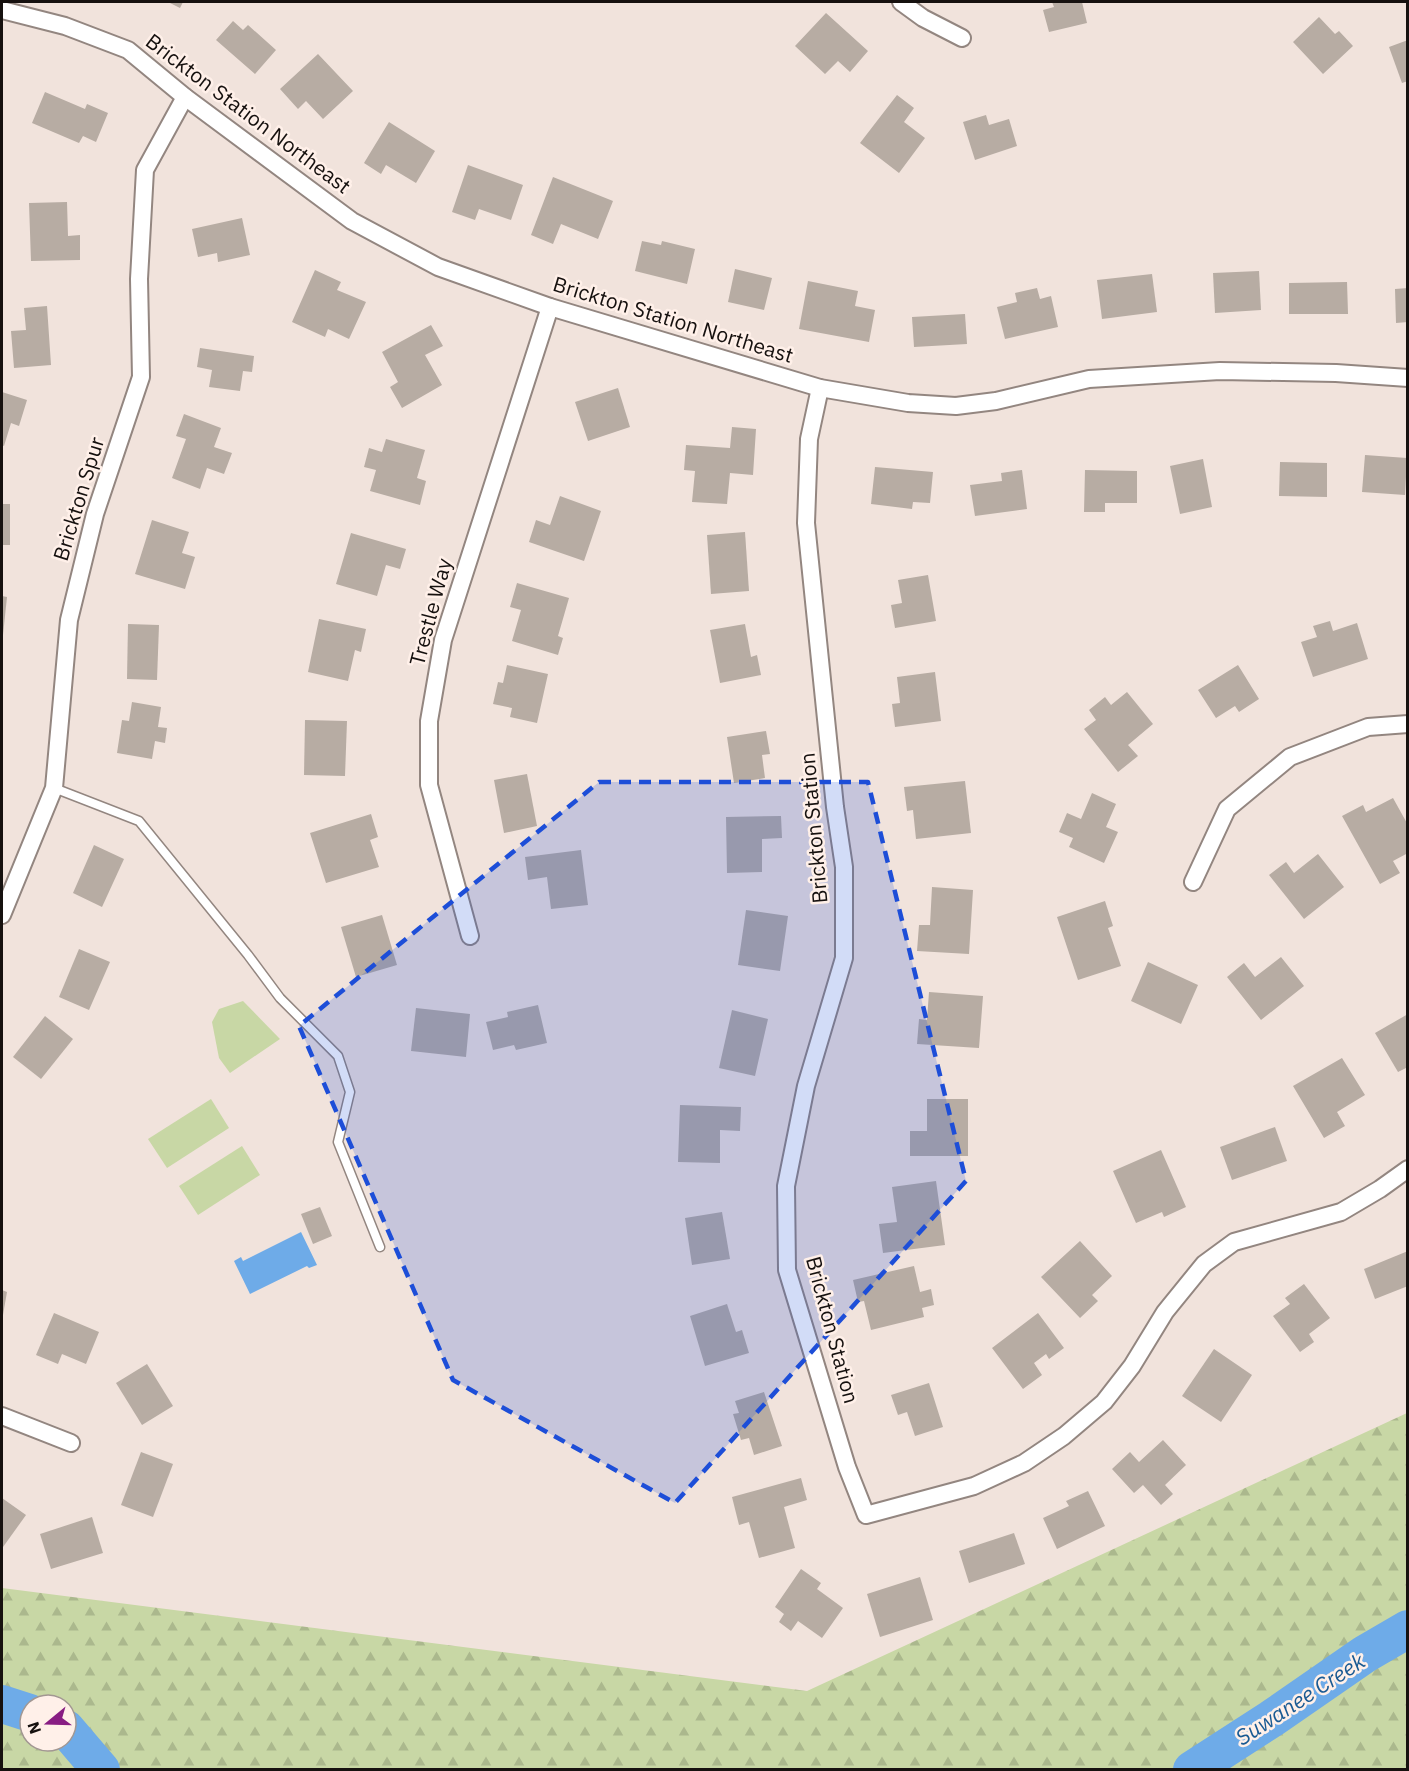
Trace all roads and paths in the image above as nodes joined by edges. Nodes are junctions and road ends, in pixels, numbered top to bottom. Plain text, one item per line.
1 (901, 2) edge
2 (2, 10) edge
3 (962, 38) dead end
4 (185, 97) junction
5 (550, 307) junction
6 (1407, 378) edge
7 (820, 388) junction
8 (1407, 724) edge
9 (54, 788) junction
10 (1193, 882) dead end
11 (2, 915) edge
12 (470, 936) dead end
13 (1407, 1169) edge
14 (380, 1247) dead end
15 (2, 1416) edge
16 (70, 1443) dead end

1 - 3 street
2 - 4 street, Brickton Station Northeast
4 - 5 street, Brickton Station Northeast
4 - 9 street, Brickton Spur
5 - 7 street, Brickton Station Northeast
5 - 12 street, Trestle Way
6 - 7 street, Brickton Station Northeast
7 - 13 street, Brickton Station
8 - 10 street
9 - 11 street, Brickton Spur
9 - 14 lane
15 - 16 street

